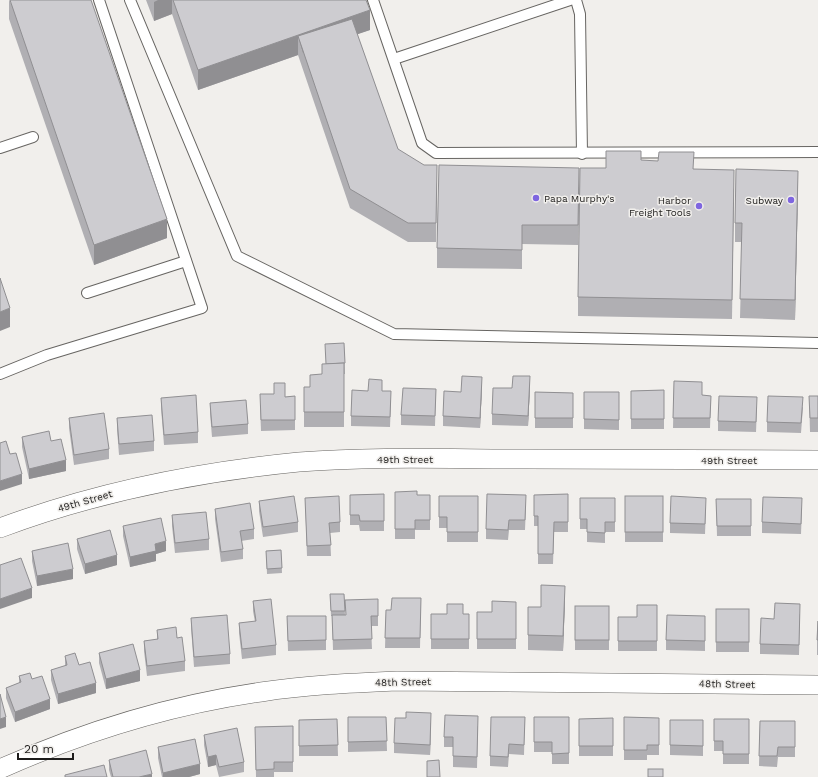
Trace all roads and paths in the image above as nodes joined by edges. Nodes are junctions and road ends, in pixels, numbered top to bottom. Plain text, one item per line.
1 (99, 0) edge
2 (130, 0) edge
3 (373, 0) edge
4 (570, 0) edge
5 (576, 0) edge
6 (394, 59) junction
7 (33, 137) dead end
8 (0, 148) edge
9 (818, 152) edge
10 (582, 154) junction
11 (186, 261) junction
12 (87, 293) dead end
13 (818, 343) edge
14 (0, 374) edge
15 (818, 460) edge
16 (0, 528) edge
17 (818, 685) edge
18 (0, 769) edge

1 - 11 lane
2 - 13 lane
3 - 6 lane
4 - 6 lane
5 - 10 lane
6 - 10 lane
7 - 8 lane
9 - 10 lane
11 - 12 lane
11 - 14 lane
15 - 16 street, 49th Street
17 - 18 street, 48th Street

